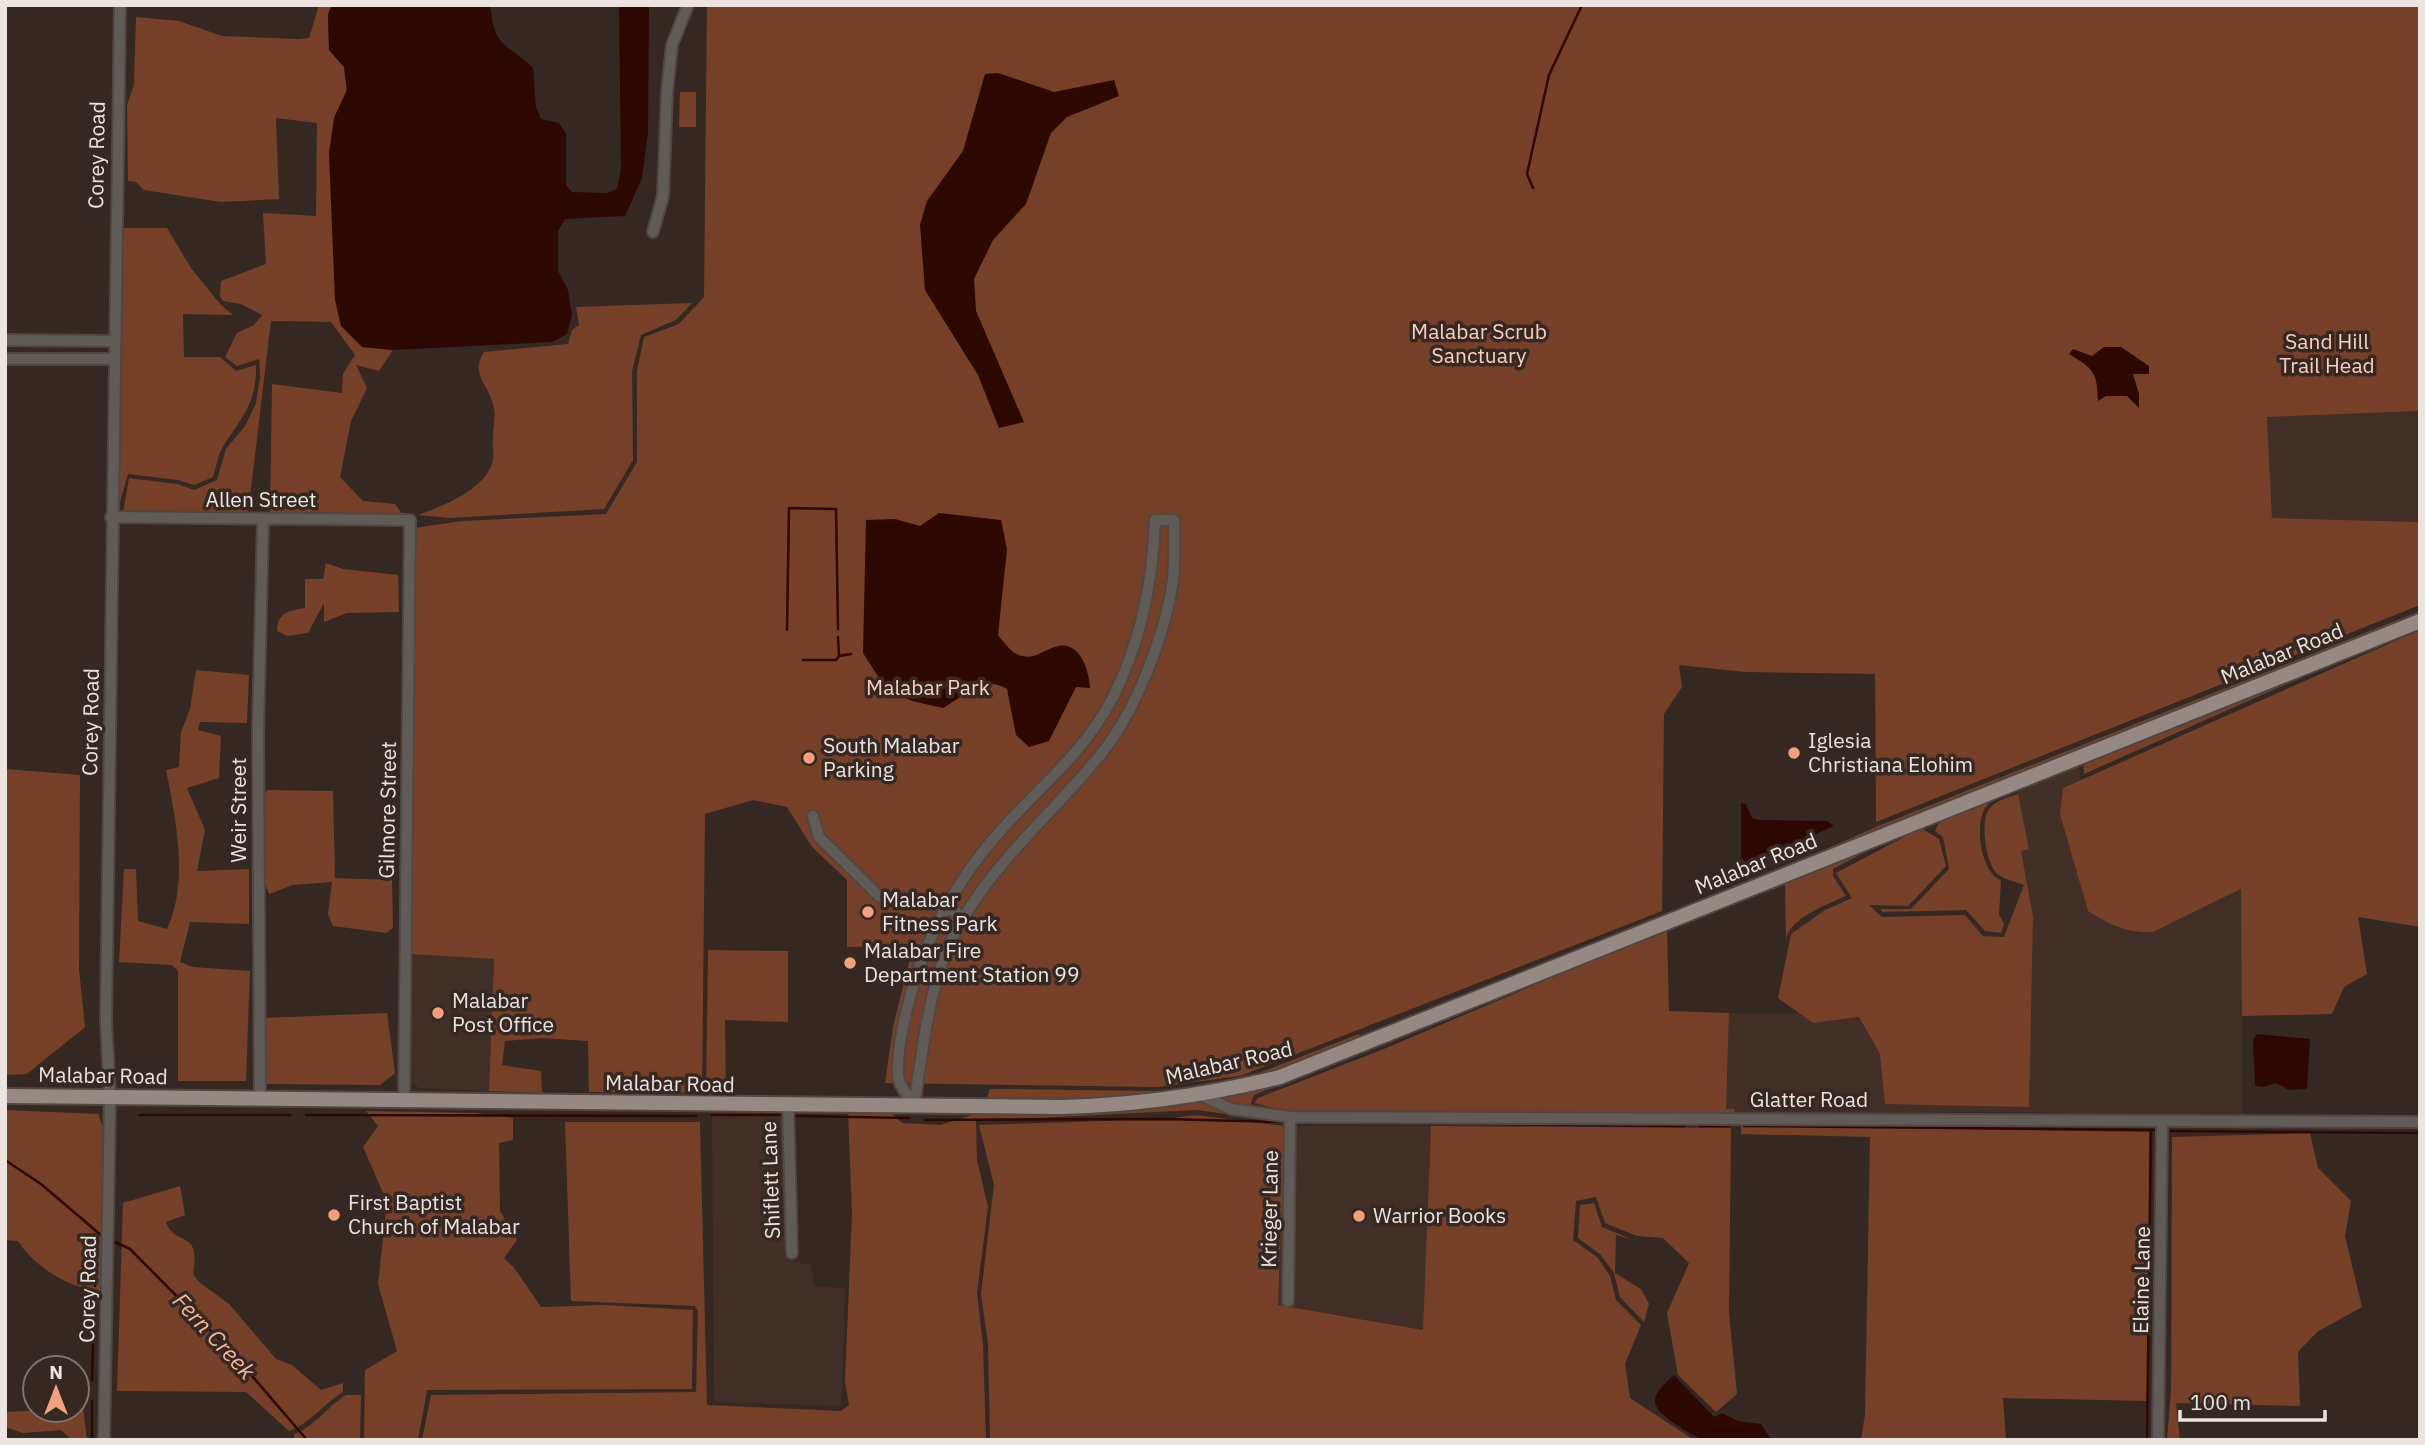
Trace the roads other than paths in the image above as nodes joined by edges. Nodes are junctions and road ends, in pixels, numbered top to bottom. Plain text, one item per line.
1 (120, 5) edge
2 (688, 5) edge
3 (653, 232) dead end
4 (5, 340) edge
5 (46, 341) junction
6 (113, 341) junction
7 (5, 359) edge
8 (46, 359) junction
9 (114, 359) junction
10 (111, 517) junction
11 (263, 520) junction
12 (410, 520) joint
13 (2420, 621) edge
14 (1112, 698) junction
15 (1127, 711) junction
16 (1019, 811) junction
17 (813, 816) dead end
18 (1035, 825) junction
19 (948, 908) junction
20 (964, 916) junction
21 (5, 1096) edge
22 (1203, 1096) junction
23 (110, 1097) junction
24 (260, 1099) junction
25 (404, 1101) junction
26 (788, 1106) junction
27 (914, 1106) junction
28 (1290, 1117) junction
29 (2162, 1121) junction
30 (2420, 1122) edge
31 (792, 1253) dead end
32 (1288, 1301) dead end
33 (104, 1440) edge
34 (2158, 1440) edge

1 - 6 street, Corey Road
2 - 3 street
4 - 5 street
5 - 6 street
5 - 8 street
6 - 9 street, Corey Road
7 - 8 street
8 - 9 street
9 - 10 street, Corey Road
10 - 11 street, Allen Street
10 - 23 street, Corey Road
11 - 12 street, Allen Street
11 - 24 street, Weir Street
12 - 25 street, Gilmore Street
13 - 22 main road, Malabar Road
14 - 15 street
14 - 15 street
14 - 16 street
15 - 18 street
16 - 18 street
16 - 19 street
17 - 19 street
18 - 20 street
19 - 20 street
19 - 27 street
20 - 27 street
21 - 23 main road, Malabar Road
22 - 27 main road, Malabar Road
22 - 28 street, Glatter Road
23 - 24 main road, Malabar Road
23 - 33 street, Corey Road
24 - 25 main road, Malabar Road
25 - 26 main road, Malabar Road
26 - 27 main road, Malabar Road
26 - 31 street, Shiflett Lane
28 - 29 street, Glatter Road
28 - 32 street, Krieger Lane
29 - 30 street, Glatter Road
29 - 34 street, Elaine Lane

